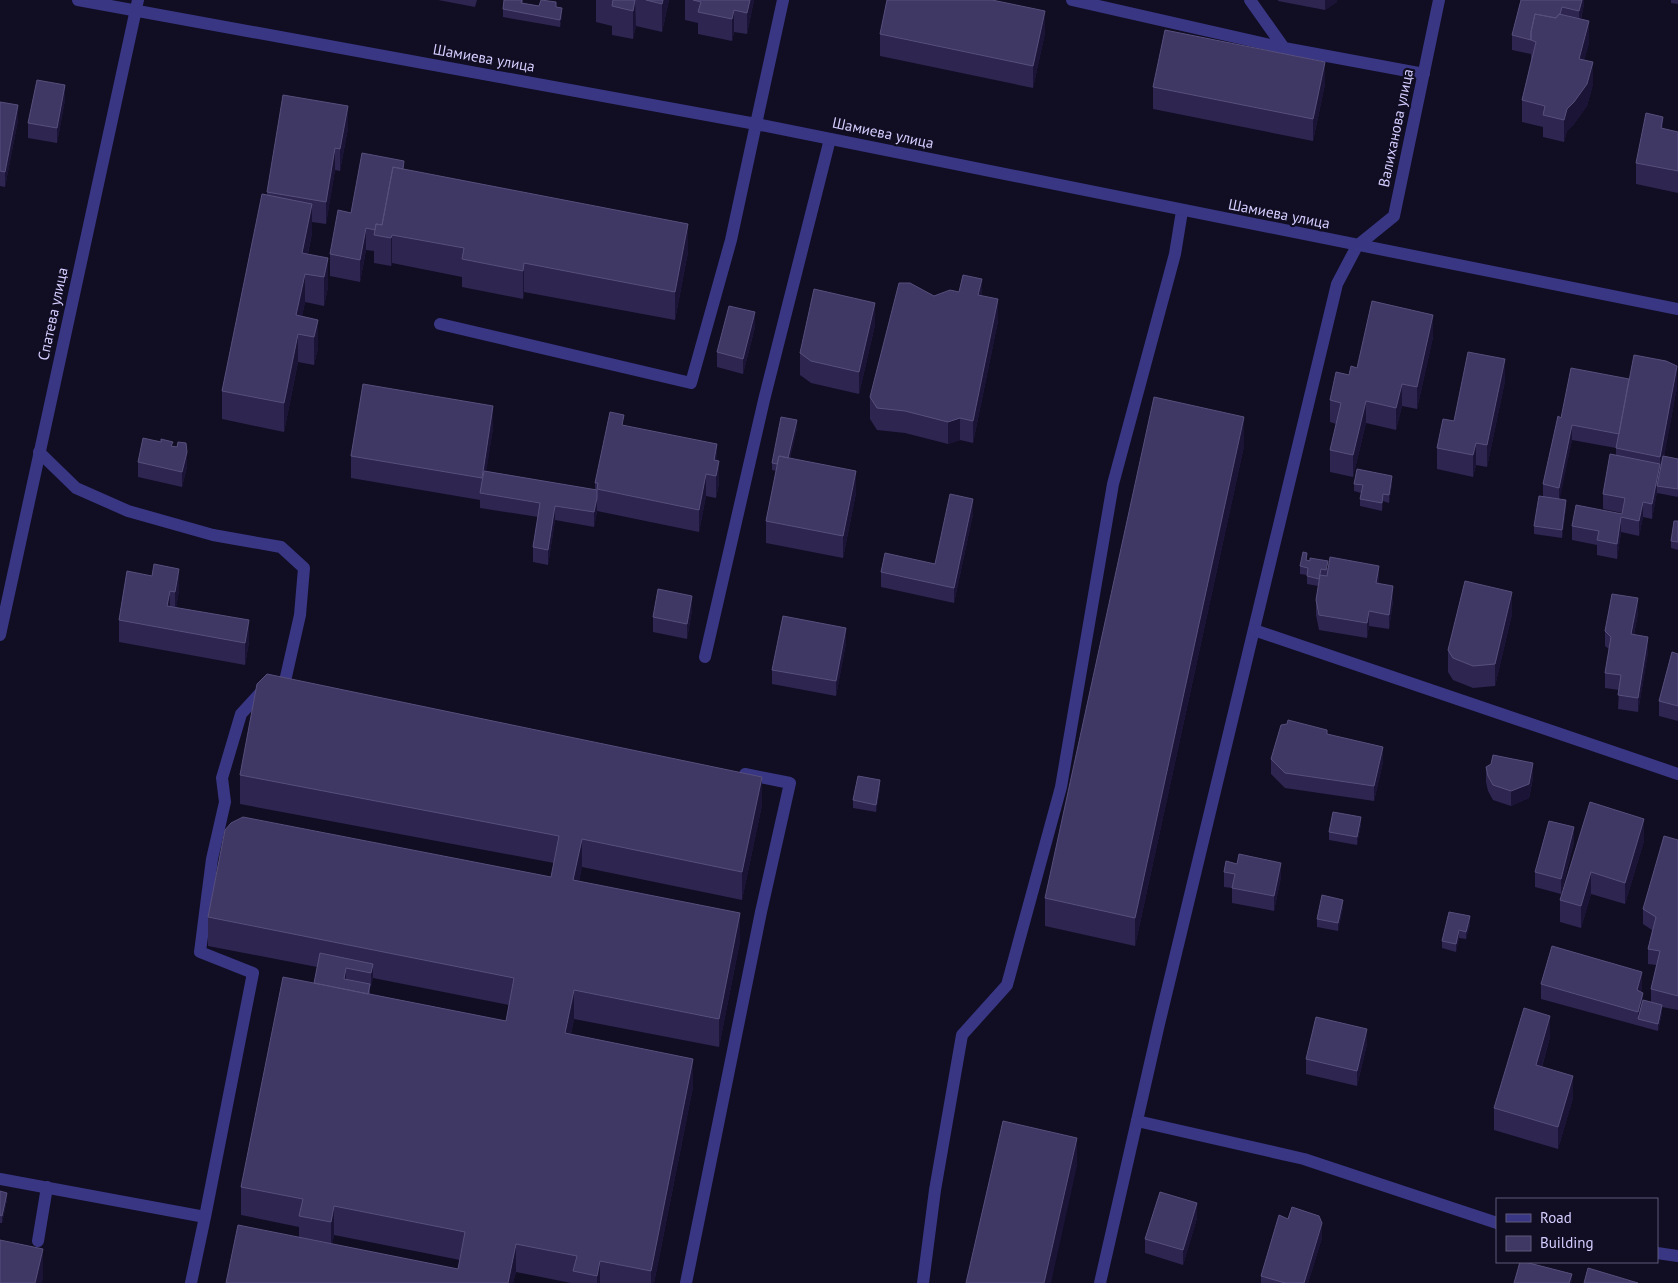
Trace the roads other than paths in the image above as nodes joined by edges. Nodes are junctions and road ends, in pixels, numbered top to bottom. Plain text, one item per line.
1 (78, 0) edge
2 (782, 0) edge
3 (1072, 0) edge
4 (1250, 0) edge
5 (1439, 0) edge
6 (137, 6) edge
7 (1284, 48) junction
8 (1424, 74) junction
9 (756, 124) junction
10 (830, 139) junction
11 (1182, 211) junction
12 (1357, 246) junction
13 (1678, 309) edge
14 (440, 324) dead end
15 (39, 452) junction
16 (5, 591) edge
17 (1254, 630) junction
18 (0, 635) edge
19 (705, 657) dead end
20 (283, 690) junction
21 (302, 693) edge
22 (732, 771) edge
23 (1678, 774) edge
24 (1137, 1121) junction
25 (0, 1179) edge
26 (47, 1187) junction
27 (205, 1217) junction
28 (1496, 1223) edge
29 (38, 1241) dead end
30 (1658, 1253) edge
31 (1678, 1256) edge
32 (191, 1283) edge
33 (686, 1283) edge
34 (923, 1283) edge
35 (1100, 1283) edge

1 - 6 street, Шамиева улица
2 - 9 street
3 - 7 street
4 - 7 street
5 - 8 street, Валиханова улица
6 - 9 street, Шамиева улица
6 - 15 street, Спатева улица
7 - 8 street
8 - 12 street, Валиханова улица
9 - 10 street, Шамиева улица
9 - 14 street
10 - 11 street, Шамиева улица
10 - 19 street
11 - 12 street, Шамиева улица
11 - 34 street
12 - 13 street, Шамиева улица
12 - 17 street
15 - 16 street, Спатева улица
15 - 20 street
16 - 18 street, Спатева улица
17 - 23 street
17 - 24 street
20 - 21 street
20 - 27 street
22 - 33 street
24 - 28 street
24 - 35 street
25 - 26 street
26 - 27 street
26 - 29 street
27 - 32 street
30 - 31 street

